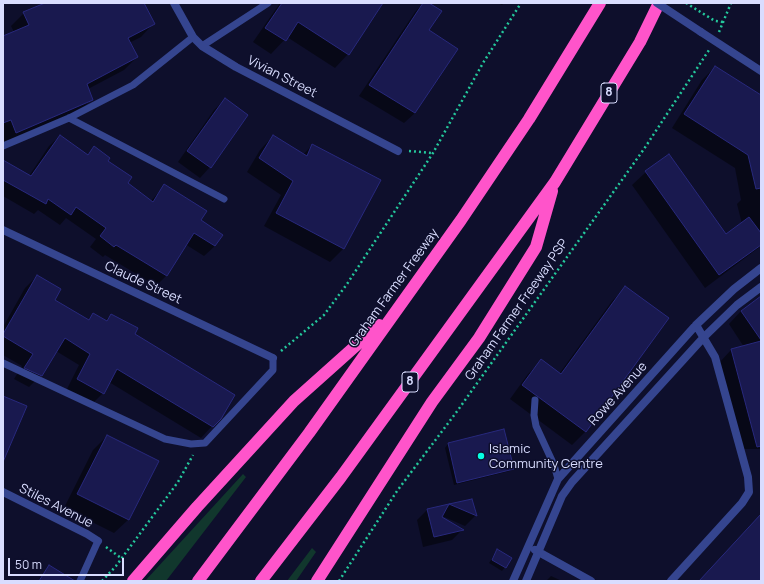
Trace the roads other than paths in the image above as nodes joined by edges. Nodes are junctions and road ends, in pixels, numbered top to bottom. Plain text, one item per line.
1 (174, 3) edge
2 (268, 3) edge
3 (600, 3) edge
4 (658, 3) edge
5 (193, 37) junction
6 (202, 46) junction
7 (761, 71) edge
8 (69, 118) junction
9 (3, 146) edge
10 (398, 151) road end
11 (555, 182) junction
12 (224, 199) dead end
13 (3, 230) edge
14 (761, 268) edge
15 (761, 287) edge
16 (395, 311) junction
17 (696, 325) junction
18 (704, 337) junction
19 (273, 358) joint
20 (3, 363) edge
21 (535, 400) dead end
22 (558, 479) junction
23 (3, 492) edge
24 (98, 541) joint
25 (529, 548) junction
26 (539, 552) junction
27 (80, 581) edge
28 (133, 581) edge
29 (198, 581) edge
30 (261, 581) edge
31 (317, 581) edge
32 (513, 581) edge
33 (526, 581) edge
34 (590, 581) edge
35 (671, 581) edge

1 - 5 street, Vivian Street
2 - 6 lane
3 - 16 highway, Graham Farmer Freeway
4 - 7 street, bridge
4 - 11 highway, 8
5 - 6 street, Vivian Street
5 - 8 lane
6 - 10 street, Vivian Street
8 - 9 lane
8 - 12 lane
11 - 30 highway, 8
11 - 31 highway
13 - 19 street, Claude Street
14 - 17 street, Rowe Avenue
15 - 18 street, Rowe Avenue
16 - 28 highway
16 - 29 highway, Graham Farmer Freeway
17 - 18 street
17 - 22 street, Rowe Avenue
18 - 26 street, Rowe Avenue
18 - 35 street
19 - 20 lane
21 - 22 lane
22 - 25 street, Rowe Avenue
23 - 24 street, Stiles Avenue
24 - 27 lane
25 - 26 street
25 - 32 street, Rowe Avenue
26 - 33 street, Rowe Avenue
26 - 34 street

